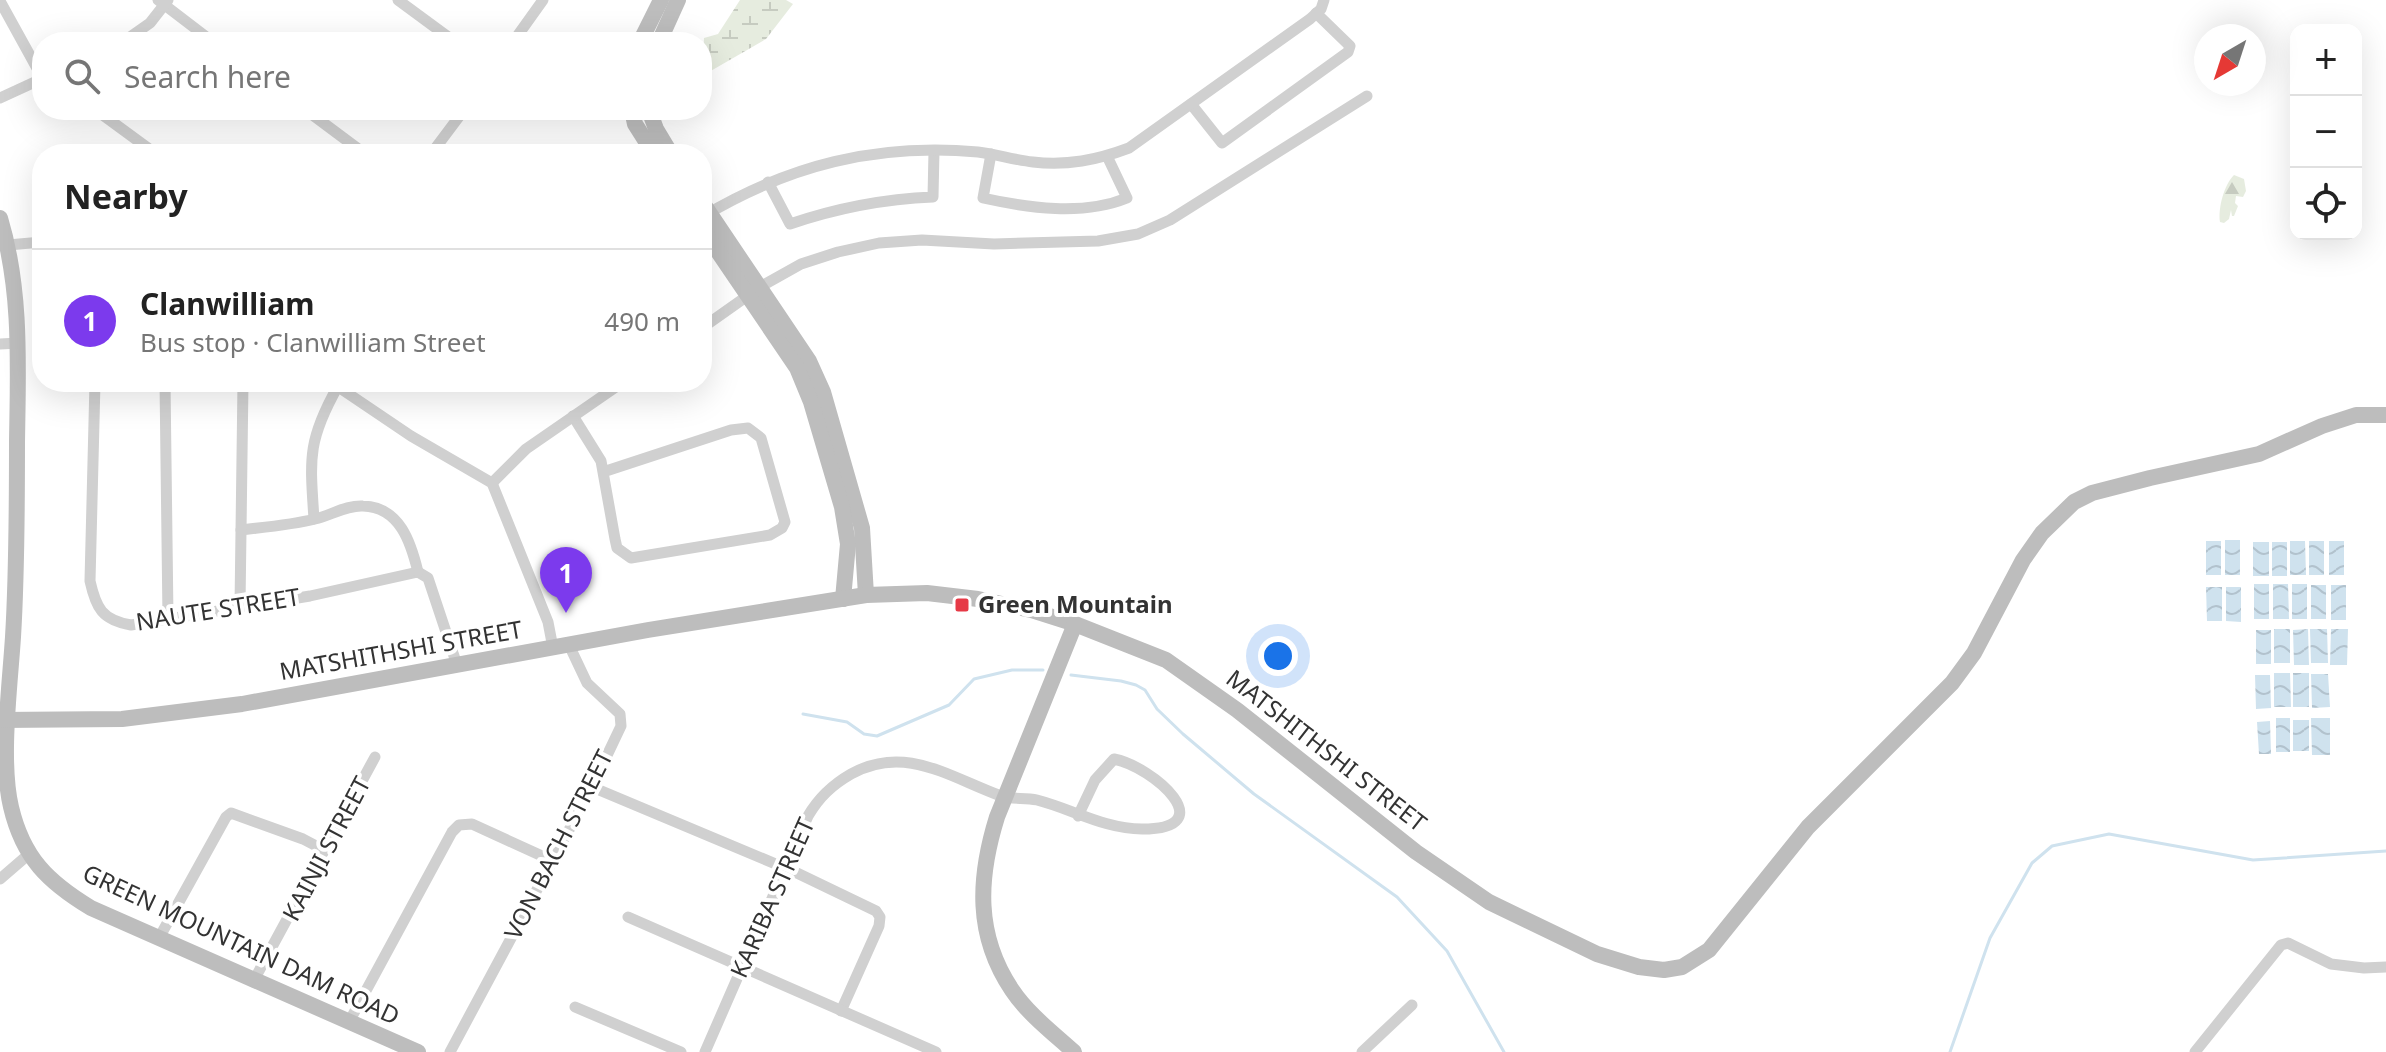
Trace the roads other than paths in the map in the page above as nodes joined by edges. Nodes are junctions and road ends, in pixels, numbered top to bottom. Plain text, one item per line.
1 (398, 0) edge
2 (543, 0) edge
3 (661, 0) edge
4 (678, 0) edge
5 (1324, 0) edge
6 (0, 1) edge
7 (163, 2) edge
8 (1316, 13) junction
9 (141, 32) edge
10 (200, 32) edge
11 (441, 32) edge
12 (520, 32) edge
13 (645, 32) edge
14 (664, 32) edge
15 (32, 61) edge
16 (32, 80) edge
17 (1367, 96) dead end
18 (0, 98) edge
19 (1191, 104) junction
20 (110, 120) edge
21 (319, 120) edge
22 (456, 120) edge
23 (634, 120) edge
24 (653, 120) edge
25 (142, 144) edge
26 (352, 144) edge
27 (438, 144) edge
28 (648, 144) edge
29 (665, 144) edge
30 (934, 151) junction
31 (991, 154) junction
32 (1107, 156) junction
33 (768, 182) junction
34 (712, 211) edge
35 (0, 218) edge
36 (712, 227) edge
37 (32, 243) edge
38 (8, 245) junction
39 (753, 291) junction
40 (712, 321) edge
41 (19, 343) junction
42 (0, 344) edge
43 (95, 392) edge
44 (165, 392) edge
45 (243, 392) edge
46 (332, 392) edge
47 (347, 392) edge
48 (608, 392) edge
49 (2386, 415) edge
50 (573, 416) junction
51 (603, 472) junction
52 (492, 483) junction
53 (314, 519) junction
54 (241, 530) junction
55 (418, 572) junction
56 (866, 595) junction
57 (843, 599) junction
58 (240, 606) junction
59 (168, 618) junction
60 (1075, 624) junction
61 (561, 646) junction
62 (457, 665) junction
63 (4, 720) edge
64 (375, 757) dead end
65 (592, 787) junction
66 (1005, 797) junction
67 (1078, 816) junction
68 (324, 850) junction
69 (29, 854) junction
70 (553, 861) junction
71 (783, 868) junction
72 (0, 879) edge
73 (628, 917) dead end
74 (159, 938) junction
75 (2386, 967) edge
76 (743, 968) junction
77 (253, 982) junction
78 (1412, 1005) dead end
79 (575, 1007) dead end
80 (841, 1011) junction
81 (349, 1022) junction
82 (418, 1052) edge
83 (450, 1052) edge
84 (681, 1052) edge
85 (705, 1052) edge
86 (936, 1052) edge
87 (1074, 1052) edge
88 (1362, 1052) edge
89 (2195, 1052) edge

1 - 11 street
2 - 12 street
3 - 13 main road
4 - 14 main road
5 - 8 street
6 - 15 street
7 - 9 street
7 - 10 street
8 - 19 street
8 - 19 street
16 - 18 street
17 - 39 street
19 - 32 street
20 - 25 street
21 - 26 street
22 - 27 street
23 - 28 main road
24 - 29 main road
30 - 31 street
30 - 33 street
30 - 33 street
31 - 32 street
31 - 32 street
33 - 34 street
35 - 38 main road, GREEN MOUNTAIN DAM ROAD
36 - 39 main road
37 - 38 street
38 - 41 main road, GREEN MOUNTAIN DAM ROAD
39 - 40 street
39 - 56 main road
39 - 57 main road
41 - 42 street
41 - 63 main road, GREEN MOUNTAIN DAM ROAD
43 - 59 street, NAUTE STREET
44 - 59 street
45 - 54 street
46 - 53 street
47 - 52 street
48 - 50 street
49 - 60 main road, MATSHITHSHI STREET
50 - 51 street
50 - 52 street
51 - 51 street
52 - 61 street
53 - 54 street
53 - 55 street
54 - 58 street
55 - 58 street, NAUTE STREET
55 - 62 street
56 - 57 main road, MATSHITHSHI STREET
56 - 60 main road, MATSHITHSHI STREET
57 - 61 main road, MATSHITHSHI STREET
58 - 59 street, NAUTE STREET
60 - 66 main road
61 - 62 main road, MATSHITHSHI STREET
61 - 65 street, VON BACH STREET
62 - 63 main road, MATSHITHSHI STREET
63 - 69 main road, GREEN MOUNTAIN DAM ROAD
64 - 68 street, KAINJI STREET
65 - 70 street, VON BACH STREET
65 - 71 street
66 - 67 street, KARIBA STREET
66 - 71 street, KARIBA STREET
66 - 87 main road
67 - 67 street, KARIBA STREET
68 - 74 street
68 - 77 street, KAINJI STREET
69 - 72 street
69 - 74 main road, GREEN MOUNTAIN DAM ROAD
70 - 81 street
70 - 83 street, VON BACH STREET
71 - 76 street, KARIBA STREET
71 - 80 street
73 - 76 street
74 - 77 main road, GREEN MOUNTAIN DAM ROAD
75 - 89 street
76 - 80 street
76 - 85 street, KARIBA STREET
77 - 81 main road, GREEN MOUNTAIN DAM ROAD
78 - 88 street
79 - 84 street
80 - 86 street
81 - 82 main road, GREEN MOUNTAIN DAM ROAD

